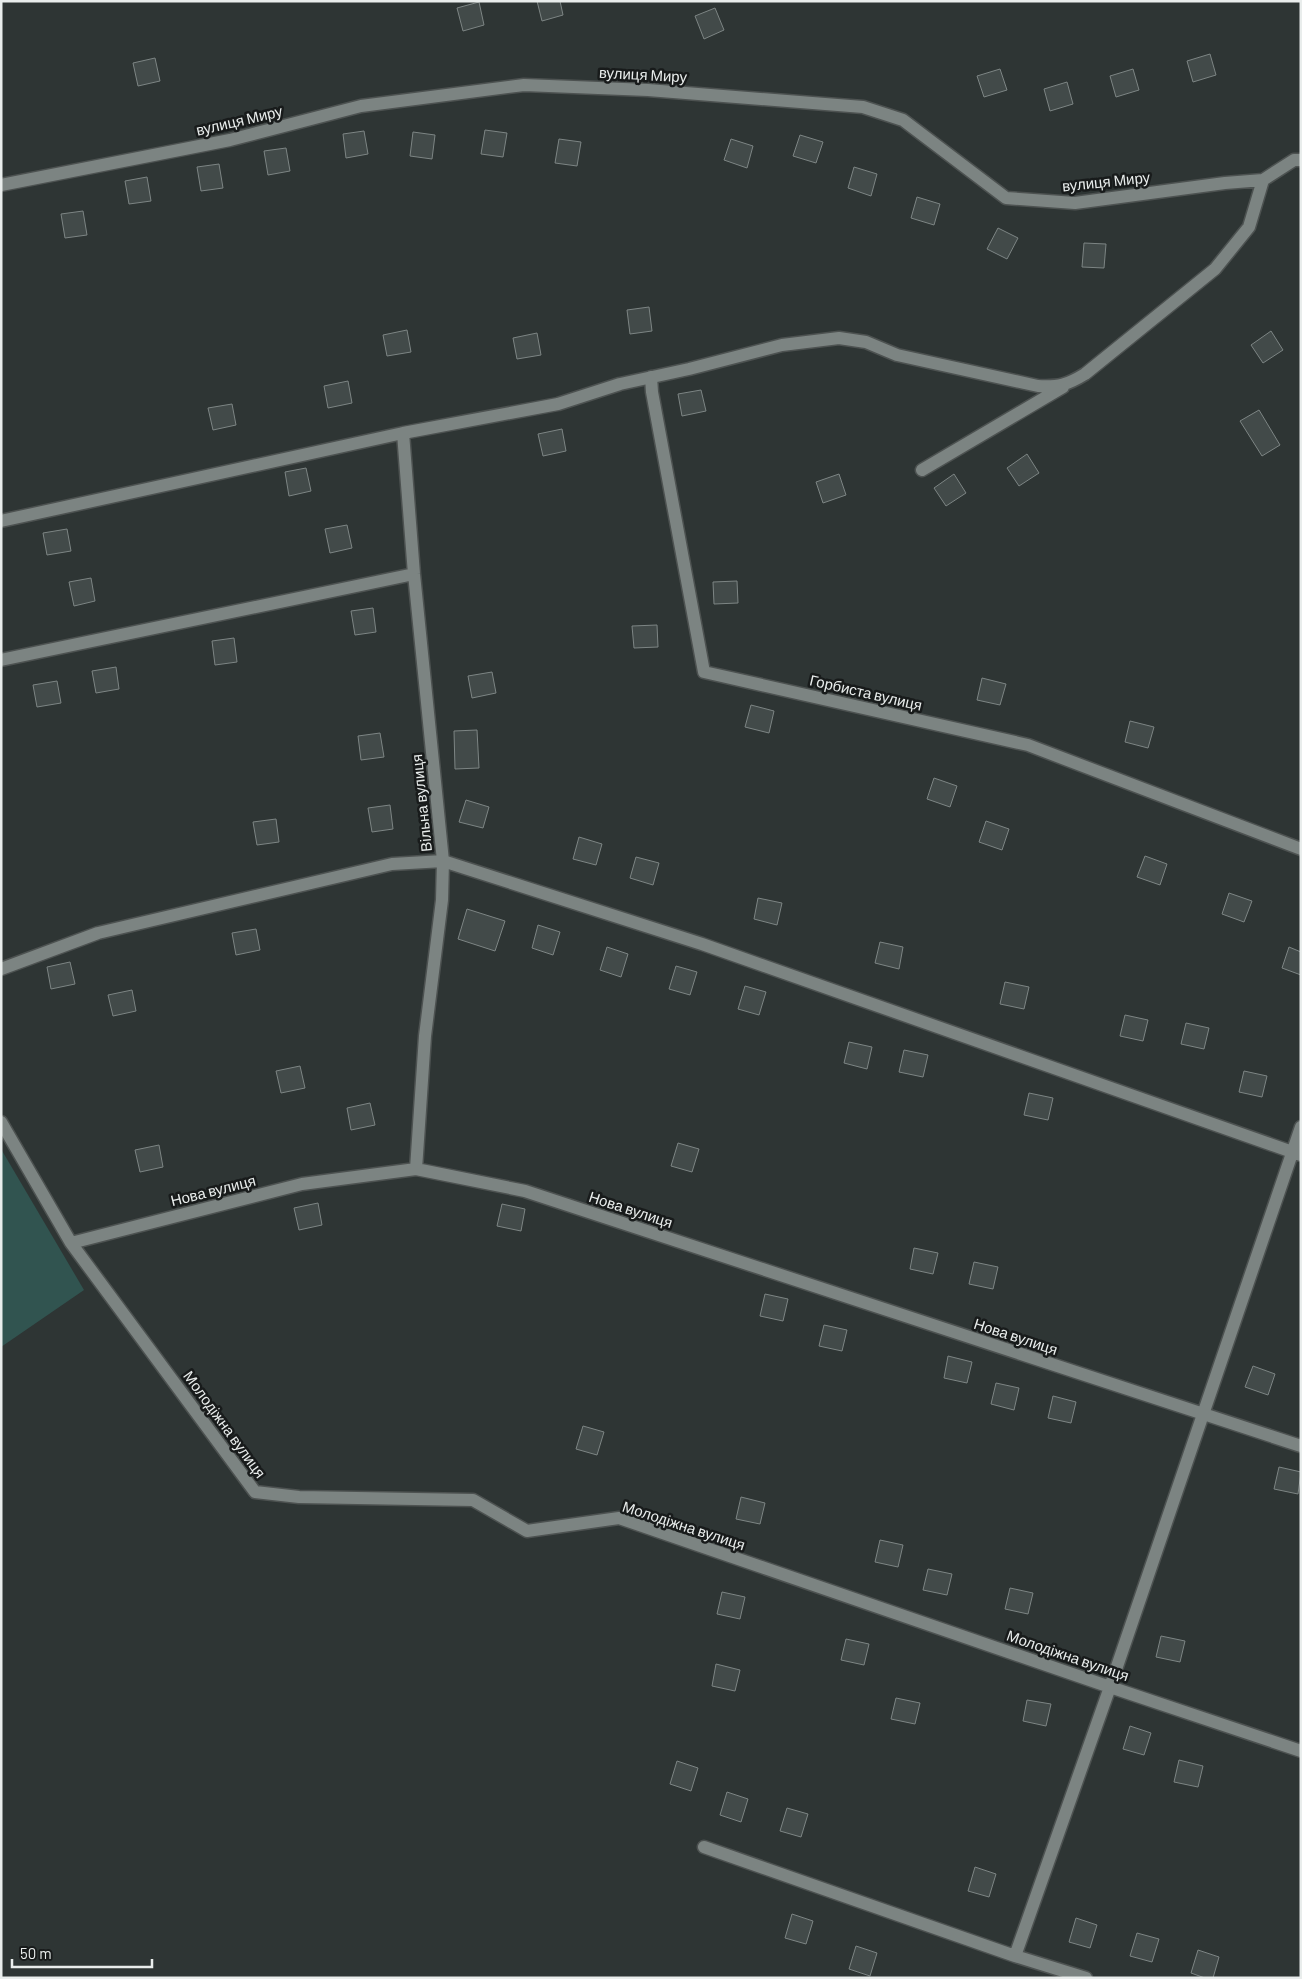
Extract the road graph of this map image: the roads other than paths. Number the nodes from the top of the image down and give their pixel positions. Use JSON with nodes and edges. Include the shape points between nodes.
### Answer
{"nodes":[{"id":1,"x":1301,"y":160,"type":"edge"},
{"id":2,"x":1263,"y":180,"type":"junction"},
{"id":3,"x":1,"y":186,"type":"edge"},
{"id":4,"x":651,"y":377,"type":"junction"},
{"id":5,"x":1071,"y":382,"type":"junction"},
{"id":6,"x":404,"y":433,"type":"junction"},
{"id":7,"x":922,"y":470,"type":"dead end"},
{"id":8,"x":1,"y":521,"type":"edge"},
{"id":9,"x":414,"y":574,"type":"junction"},
{"id":10,"x":1,"y":660,"type":"edge"},
{"id":11,"x":1301,"y":849,"type":"edge"},
{"id":12,"x":444,"y":862,"type":"junction"},
{"id":13,"x":1,"y":969,"type":"edge"},
{"id":14,"x":1,"y":1122,"type":"edge"},
{"id":15,"x":1301,"y":1127,"type":"edge"},
{"id":16,"x":1296,"y":1153,"type":"edge"},
{"id":17,"x":416,"y":1169,"type":"junction"},
{"id":18,"x":71,"y":1243,"type":"junction"},
{"id":19,"x":1202,"y":1414,"type":"junction"},
{"id":20,"x":1301,"y":1446,"type":"edge"},
{"id":21,"x":1110,"y":1687,"type":"junction"},
{"id":22,"x":1301,"y":1751,"type":"edge"},
{"id":23,"x":704,"y":1847,"type":"dead end"},
{"id":24,"x":1015,"y":1956,"type":"junction"},
{"id":25,"x":1086,"y":1978,"type":"edge"}],
"edges":[{"from":1,"to":2,"type":"street","via":[[1294,160]]},
{"from":2,"to":3,"type":"street","name":"вулиця Миру","via":[[1075,204],[1006,198],[903,120],[863,107],[648,90],[524,85],[360,106],[230,140]]},
{"from":2,"to":5,"type":"street","via":[[1249,227],[1215,269]]},
{"from":4,"to":5,"type":"street","via":[[782,345],[839,338],[866,342],[897,355],[1038,386],[1057,387]]},
{"from":4,"to":6,"type":"street","via":[[558,404]]},
{"from":4,"to":11,"type":"street","name":"Горбиста вулиця","via":[[704,672],[1028,745]]},
{"from":5,"to":7,"type":"street"},
{"from":6,"to":8,"type":"street"},
{"from":6,"to":9,"type":"street","name":"Вільна вулиця"},
{"from":9,"to":10,"type":"street"},
{"from":9,"to":12,"type":"street","name":"Вільна вулиця"},
{"from":12,"to":13,"type":"street","via":[[392,864],[98,933]]},
{"from":12,"to":16,"type":"street","via":[[702,944]]},
{"from":12,"to":17,"type":"street","name":"Вільна вулиця"},
{"from":14,"to":18,"type":"street"},
{"from":15,"to":16,"type":"street"},
{"from":16,"to":19,"type":"street"},
{"from":17,"to":18,"type":"street","name":"Нова вулиця","via":[[302,1184]]},
{"from":17,"to":19,"type":"street","name":"Нова вулиця","via":[[525,1190]]},
{"from":18,"to":21,"type":"street","name":"Молодіжна вулиця","via":[[255,1492],[299,1497],[473,1500],[527,1530],[619,1518]]},
{"from":19,"to":20,"type":"street","name":"Нова вулиця"},
{"from":19,"to":21,"type":"street"},
{"from":21,"to":22,"type":"street","name":"Молодіжна вулиця"},
{"from":21,"to":24,"type":"street"},
{"from":23,"to":24,"type":"street"},
{"from":24,"to":25,"type":"street"}]}
